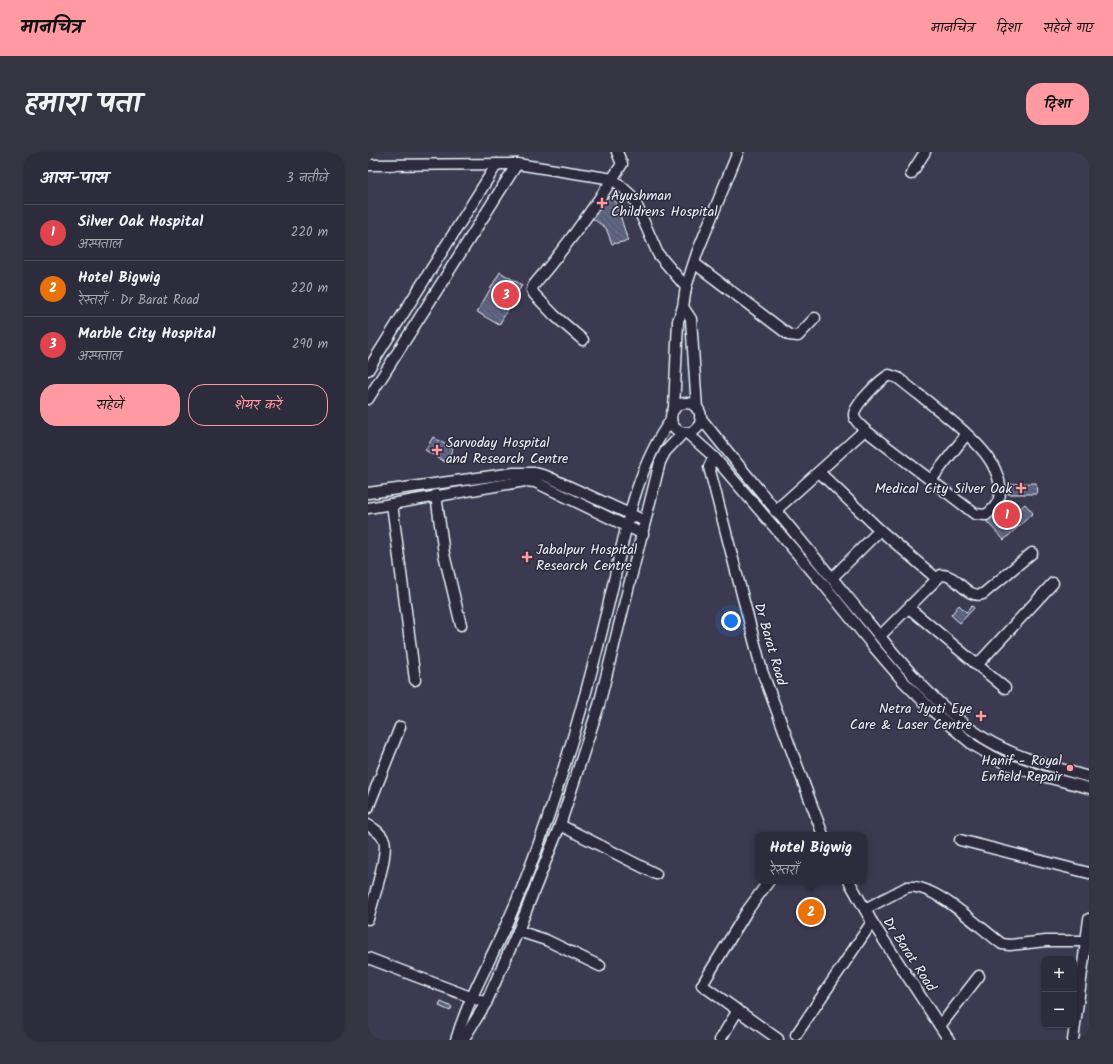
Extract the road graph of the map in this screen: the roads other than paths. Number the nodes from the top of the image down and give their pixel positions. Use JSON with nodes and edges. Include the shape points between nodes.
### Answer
{"nodes":[{"id":1,"x":617,"y":152,"type":"edge"},
{"id":2,"x":738,"y":152,"type":"edge"},
{"id":3,"x":925,"y":152,"type":"edge"},
{"id":4,"x":497,"y":164,"type":"junction"},
{"id":5,"x":517,"y":164,"type":"junction"},
{"id":6,"x":368,"y":165,"type":"edge"},
{"id":7,"x":911,"y":174,"type":"dead end"},
{"id":8,"x":612,"y":178,"type":"junction"},
{"id":9,"x":694,"y":263,"type":"junction"},
{"id":10,"x":686,"y":287,"type":"junction"},
{"id":11,"x":683,"y":307,"type":"junction"},
{"id":12,"x":815,"y":318,"type":"dead end"},
{"id":13,"x":583,"y":340,"type":"dead end"},
{"id":14,"x":368,"y":370,"type":"edge"},
{"id":15,"x":368,"y":399,"type":"edge"},
{"id":16,"x":674,"y":409,"type":"junction"},
{"id":17,"x":699,"y":413,"type":"junction"},
{"id":18,"x":671,"y":420,"type":"junction"},
{"id":19,"x":865,"y":430,"type":"junction"},
{"id":20,"x":685,"y":433,"type":"junction"},
{"id":21,"x":966,"y":435,"type":"junction"},
{"id":22,"x":714,"y":456,"type":"junction"},
{"id":23,"x":819,"y":472,"type":"junction"},
{"id":24,"x":931,"y":480,"type":"junction"},
{"id":25,"x":368,"y":493,"type":"edge"},
{"id":26,"x":436,"y":495,"type":"junction"},
{"id":27,"x":392,"y":504,"type":"junction"},
{"id":28,"x":368,"y":508,"type":"edge"},
{"id":29,"x":776,"y":511,"type":"junction"},
{"id":30,"x":629,"y":513,"type":"junction"},
{"id":31,"x":645,"y":521,"type":"junction"},
{"id":32,"x":627,"y":527,"type":"junction"},
{"id":33,"x":880,"y":530,"type":"junction"},
{"id":34,"x":643,"y":534,"type":"junction"},
{"id":35,"x":1032,"y":553,"type":"dead end"},
{"id":36,"x":832,"y":578,"type":"junction"},
{"id":37,"x":936,"y":578,"type":"junction"},
{"id":38,"x":1053,"y":583,"type":"dead end"},
{"id":39,"x":909,"y":608,"type":"junction"},
{"id":40,"x":461,"y":625,"type":"dead end"},
{"id":41,"x":880,"y":636,"type":"junction"},
{"id":42,"x":977,"y":665,"type":"junction"},
{"id":43,"x":415,"y":680,"type":"dead end"},
{"id":44,"x":1005,"y":688,"type":"dead end"},
{"id":45,"x":400,"y":726,"type":"dead end"},
{"id":46,"x":1089,"y":777,"type":"edge"},
{"id":47,"x":1089,"y":788,"type":"edge"},
{"id":48,"x":368,"y":808,"type":"edge"},
{"id":49,"x":368,"y":825,"type":"edge"},
{"id":50,"x":560,"y":825,"type":"junction"},
{"id":51,"x":821,"y":832,"type":"edge"},
{"id":52,"x":960,"y":840,"type":"dead end"},
{"id":53,"x":1089,"y":873,"type":"edge"},
{"id":54,"x":656,"y":874,"type":"dead end"},
{"id":55,"x":768,"y":884,"type":"edge"},
{"id":56,"x":851,"y":884,"type":"edge"},
{"id":57,"x":865,"y":909,"type":"junction"},
{"id":58,"x":368,"y":919,"type":"edge"},
{"id":59,"x":1089,"y":919,"type":"edge"},
{"id":60,"x":872,"y":922,"type":"junction"},
{"id":61,"x":518,"y":931,"type":"junction"},
{"id":62,"x":1086,"y":941,"type":"junction"},
{"id":63,"x":368,"y":958,"type":"edge"},
{"id":64,"x":600,"y":966,"type":"dead end"},
{"id":65,"x":979,"y":976,"type":"dead end"},
{"id":66,"x":471,"y":998,"type":"junction"},
{"id":67,"x":486,"y":1002,"type":"junction"},
{"id":68,"x":738,"y":1010,"type":"junction"},
{"id":69,"x":940,"y":1026,"type":"junction"},
{"id":70,"x":796,"y":1035,"type":"dead end"},
{"id":71,"x":778,"y":1039,"type":"dead end"},
{"id":72,"x":456,"y":1040,"type":"edge"},
{"id":73,"x":463,"y":1040,"type":"edge"},
{"id":74,"x":720,"y":1040,"type":"edge"},
{"id":75,"x":949,"y":1040,"type":"edge"},
{"id":76,"x":1073,"y":1040,"type":"edge"}],
"edges":[{"from":1,"to":8,"type":"street","via":[[622,164]]},
{"from":2,"to":9,"type":"street"},
{"from":3,"to":7,"type":"street"},
{"from":4,"to":5,"type":"street"},
{"from":4,"to":6,"type":"street"},
{"from":4,"to":14,"type":"street"},
{"from":5,"to":8,"type":"street"},
{"from":5,"to":15,"type":"street"},
{"from":8,"to":10,"type":"street","via":[[633,197],[658,254]]},
{"from":8,"to":13,"type":"street","via":[[569,243],[532,290],[554,315]]},
{"from":9,"to":10,"type":"street"},
{"from":9,"to":12,"type":"street","via":[[789,335],[798,336]]},
{"from":10,"to":11,"type":"street"},
{"from":11,"to":16,"type":"street","via":[[678,321]]},
{"from":11,"to":17,"type":"street","via":[[691,319]]},
{"from":16,"to":17,"type":"street","via":[[686,403]]},
{"from":16,"to":18,"type":"street"},
{"from":17,"to":20,"type":"street","via":[[696,429]]},
{"from":17,"to":29,"type":"street"},
{"from":18,"to":20,"type":"street","via":[[674,428]]},
{"from":18,"to":30,"type":"street","via":[[655,443]]},
{"from":19,"to":21,"type":"street","via":[[855,419],[857,406],[881,379],[889,375],[898,378]]},
{"from":19,"to":23,"type":"street"},
{"from":19,"to":24,"type":"street"},
{"from":20,"to":22,"type":"street"},
{"from":20,"to":31,"type":"street","via":[[665,452],[660,462]]},
{"from":21,"to":24,"type":"street"},
{"from":21,"to":24,"type":"street","via":[[984,452],[994,469],[1000,487],[999,500],[993,509],[986,515],[975,514]]},
{"from":22,"to":47,"type":"street","via":[[903,681],[934,712],[973,745],[1004,763]]},
{"from":22,"to":51,"type":"street","name":"Dr Barat Road","via":[[709,467],[762,671]]},
{"from":23,"to":29,"type":"street"},
{"from":23,"to":33,"type":"street"},
{"from":25,"to":30,"type":"street","via":[[535,472]]},
{"from":26,"to":27,"type":"street"},
{"from":26,"to":32,"type":"street","via":[[525,481],[535,482]]},
{"from":26,"to":40,"type":"street","via":[[444,554]]},
{"from":27,"to":28,"type":"street"},
{"from":27,"to":43,"type":"street"},
{"from":29,"to":36,"type":"street"},
{"from":30,"to":31,"type":"street"},
{"from":30,"to":32,"type":"street"},
{"from":31,"to":34,"type":"street"},
{"from":32,"to":34,"type":"street"},
{"from":32,"to":66,"type":"street","via":[[579,720],[546,821],[515,905]]},
{"from":33,"to":36,"type":"street"},
{"from":33,"to":37,"type":"street"},
{"from":34,"to":50,"type":"street","via":[[599,705]]},
{"from":35,"to":37,"type":"street","via":[[977,596],[972,595],[945,574]]},
{"from":36,"to":41,"type":"street"},
{"from":37,"to":39,"type":"street"},
{"from":38,"to":42,"type":"street"},
{"from":39,"to":41,"type":"street"},
{"from":39,"to":42,"type":"street"},
{"from":41,"to":46,"type":"street","via":[[919,682],[950,712],[984,738],[1019,756]]},
{"from":42,"to":44,"type":"street"},
{"from":45,"to":48,"type":"street"},
{"from":49,"to":58,"type":"street","via":[[384,840],[385,853]]},
{"from":50,"to":54,"type":"street"},
{"from":50,"to":61,"type":"street"},
{"from":52,"to":53,"type":"street"},
{"from":55,"to":68,"type":"street","via":[[747,911],[702,985]]},
{"from":56,"to":57,"type":"street","name":"Dr Barat Road"},
{"from":57,"to":60,"type":"street","name":"Dr Barat Road"},
{"from":57,"to":62,"type":"street","via":[[906,887],[922,887],[957,908],[1002,944]]},
{"from":59,"to":62,"type":"street"},
{"from":60,"to":69,"type":"street","name":"Dr Barat Road"},
{"from":60,"to":70,"type":"street"},
{"from":61,"to":64,"type":"street","via":[[546,940]]},
{"from":61,"to":67,"type":"street"},
{"from":62,"to":76,"type":"street"},
{"from":63,"to":66,"type":"street"},
{"from":65,"to":69,"type":"street"},
{"from":66,"to":67,"type":"street"},
{"from":66,"to":72,"type":"street"},
{"from":67,"to":73,"type":"street"},
{"from":68,"to":71,"type":"street"},
{"from":68,"to":74,"type":"street"},
{"from":69,"to":75,"type":"street","name":"Dr Barat Road"}]}
